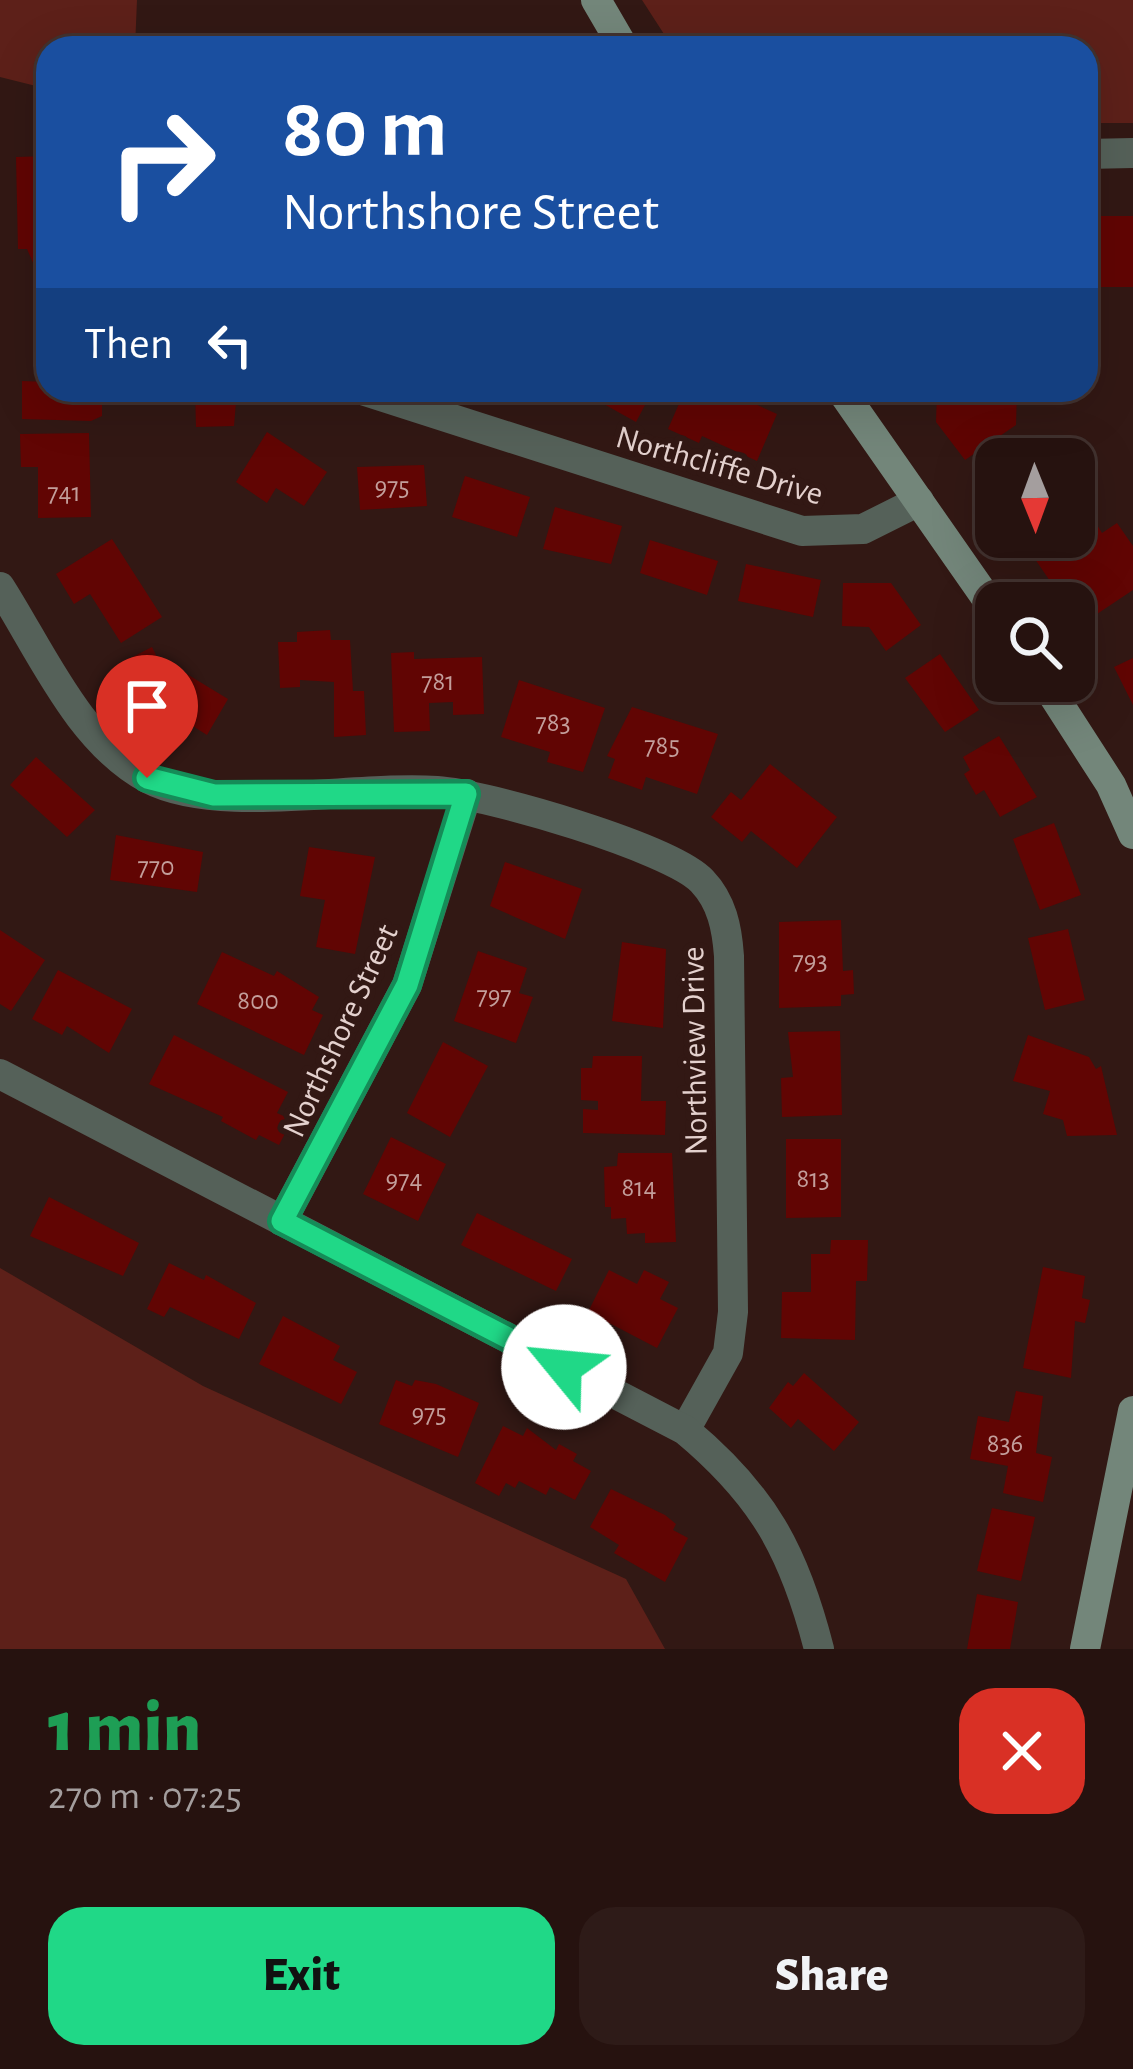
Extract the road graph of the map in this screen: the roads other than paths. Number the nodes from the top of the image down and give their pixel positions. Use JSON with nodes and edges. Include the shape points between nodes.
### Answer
{"nodes":[{"id":1,"x":596,"y":0,"type":"edge"},
{"id":2,"x":616,"y":36,"type":"edge"},
{"id":3,"x":1133,"y":153,"type":"edge"},
{"id":4,"x":1098,"y":154,"type":"edge"},
{"id":5,"x":400,"y":402,"type":"edge"},
{"id":6,"x":849,"y":402,"type":"edge"},
{"id":7,"x":919,"y":501,"type":"junction"},
{"id":8,"x":975,"y":582,"type":"edge"},
{"id":9,"x":0,"y":587,"type":"edge"},
{"id":10,"x":1061,"y":702,"type":"edge"},
{"id":11,"x":1122,"y":779,"type":"edge"},
{"id":12,"x":466,"y":794,"type":"junction"},
{"id":13,"x":1133,"y":834,"type":"edge"},
{"id":14,"x":0,"y":1074,"type":"edge"},
{"id":15,"x":282,"y":1221,"type":"junction"},
{"id":16,"x":1133,"y":1411,"type":"edge"},
{"id":17,"x":685,"y":1430,"type":"junction"},
{"id":18,"x":819,"y":1649,"type":"edge"},
{"id":19,"x":1085,"y":1649,"type":"edge"}],
"edges":[{"from":1,"to":2,"type":"street"},
{"from":3,"to":4,"type":"street"},
{"from":5,"to":7,"type":"street","name":"Northcliffe Drive","via":[[802,530],[863,530]]},
{"from":6,"to":7,"type":"street"},
{"from":7,"to":8,"type":"street"},
{"from":9,"to":12,"type":"street","name":"Northview Drive","via":[[87,723],[147,778],[214,795]]},
{"from":10,"to":11,"type":"street"},
{"from":11,"to":13,"type":"street"},
{"from":12,"to":15,"type":"street","name":"Northshore Street","via":[[407,985]]},
{"from":12,"to":17,"type":"street","name":"Northview Drive","via":[[665,856],[703,881],[724,917],[732,1333],[721,1370]]},
{"from":14,"to":15,"type":"street"},
{"from":15,"to":17,"type":"street"},
{"from":16,"to":19,"type":"street"},
{"from":17,"to":18,"type":"street","via":[[772,1522]]}]}
